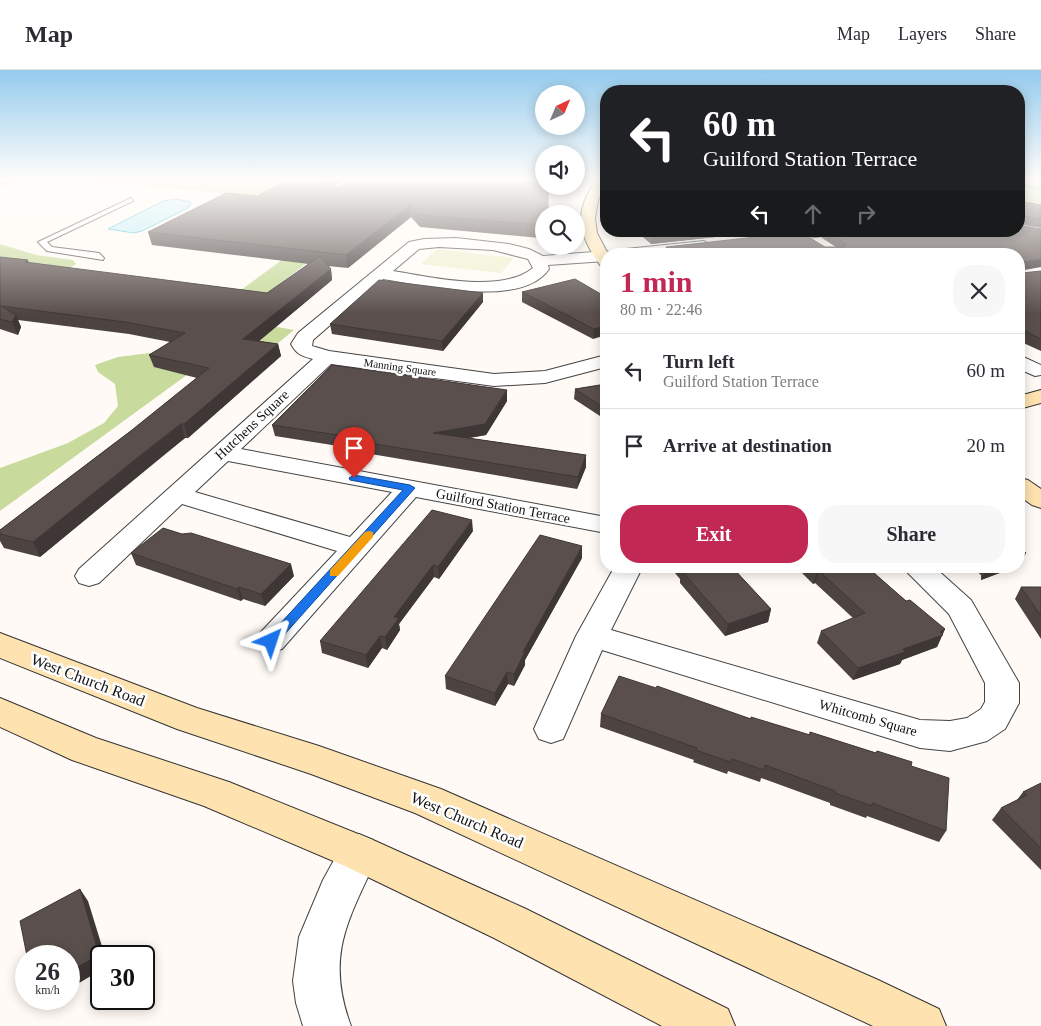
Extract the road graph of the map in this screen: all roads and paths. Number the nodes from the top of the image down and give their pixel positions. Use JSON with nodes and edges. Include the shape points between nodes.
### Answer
{"nodes":[{"id":1,"x":79,"y":225,"type":"edge"},
{"id":2,"x":589,"y":225,"type":"edge"},
{"id":3,"x":783,"y":237,"type":"edge"},
{"id":4,"x":806,"y":237,"type":"edge"},
{"id":5,"x":754,"y":240,"type":"edge"},
{"id":6,"x":715,"y":244,"type":"edge"},
{"id":7,"x":679,"y":248,"type":"edge"},
{"id":8,"x":825,"y":248,"type":"edge"},
{"id":9,"x":600,"y":251,"type":"edge"},
{"id":10,"x":100,"y":258,"type":"dead end"},
{"id":11,"x":600,"y":258,"type":"edge"},
{"id":12,"x":539,"y":261,"type":"junction"},
{"id":13,"x":379,"y":274,"type":"junction"},
{"id":14,"x":327,"y":357,"type":"junction"},
{"id":15,"x":600,"y":366,"type":"edge"},
{"id":16,"x":1041,"y":396,"type":"edge"},
{"id":17,"x":1025,"y":401,"type":"edge"},
{"id":18,"x":222,"y":453,"type":"junction"},
{"id":19,"x":410,"y":488,"type":"junction"},
{"id":20,"x":1025,"y":489,"type":"edge"},
{"id":21,"x":178,"y":495,"type":"junction"},
{"id":22,"x":1041,"y":500,"type":"edge"},
{"id":23,"x":600,"y":524,"type":"edge"},
{"id":24,"x":357,"y":548,"type":"junction"},
{"id":25,"x":625,"y":573,"type":"edge"},
{"id":26,"x":923,"y":573,"type":"edge"},
{"id":27,"x":89,"y":576,"type":"dead end"},
{"id":28,"x":592,"y":636,"type":"junction"},
{"id":29,"x":271,"y":641,"type":"dead end"},
{"id":30,"x":0,"y":645,"type":"edge"},
{"id":31,"x":0,"y":712,"type":"edge"},
{"id":32,"x":550,"y":729,"type":"dead end"},
{"id":33,"x":359,"y":853,"type":"junction"},
{"id":34,"x":328,"y":1026,"type":"edge"},
{"id":35,"x":711,"y":1026,"type":"edge"},
{"id":36,"x":922,"y":1026,"type":"edge"}],
"edges":[{"from":1,"to":10,"type":"lane","via":[[42,242],[50,248]]},
{"from":2,"to":9,"type":"main road","via":[[592,240]]},
{"from":3,"to":5,"type":"street"},
{"from":4,"to":8,"type":"street"},
{"from":6,"to":7,"type":"street"},
{"from":11,"to":12,"type":"street"},
{"from":12,"to":13,"type":"street","name":"Manning Square","via":[[516,250],[436,241],[414,245]]},
{"from":12,"to":13,"type":"street","via":[[541,268],[531,278],[498,286],[470,286]]},
{"from":13,"to":14,"type":"street","name":"Manning Square","via":[[305,337],[301,344],[304,350]]},
{"from":14,"to":15,"type":"street","name":"Manning Square","via":[[494,380],[544,377]]},
{"from":14,"to":18,"type":"street","name":"Hutchens Square"},
{"from":16,"to":17,"type":"main road"},
{"from":18,"to":19,"type":"street","name":"Guilford Station Terrace"},
{"from":18,"to":21,"type":"street","name":"Hutchens Square"},
{"from":19,"to":23,"type":"street","name":"Guilford Station Terrace"},
{"from":19,"to":24,"type":"street"},
{"from":20,"to":22,"type":"main road"},
{"from":21,"to":24,"type":"street"},
{"from":21,"to":27,"type":"street","name":"Hutchens Square"},
{"from":24,"to":29,"type":"street"},
{"from":25,"to":28,"type":"street"},
{"from":26,"to":28,"type":"street","name":"Whitcomb Square","via":[[960,607],[1002,683],[1002,703],[993,719],[975,731],[950,736],[920,734]]},
{"from":28,"to":32,"type":"street"},
{"from":30,"to":36,"type":"main road","name":"West Church Road","via":[[189,719],[428,801],[860,995]]},
{"from":31,"to":33,"type":"main road","via":[[85,749],[216,794]]},
{"from":33,"to":34,"type":"street","via":[[340,887],[322,931],[316,958],[316,990],[319,1007]]},
{"from":33,"to":35,"type":"main road","via":[[509,923]]}]}
